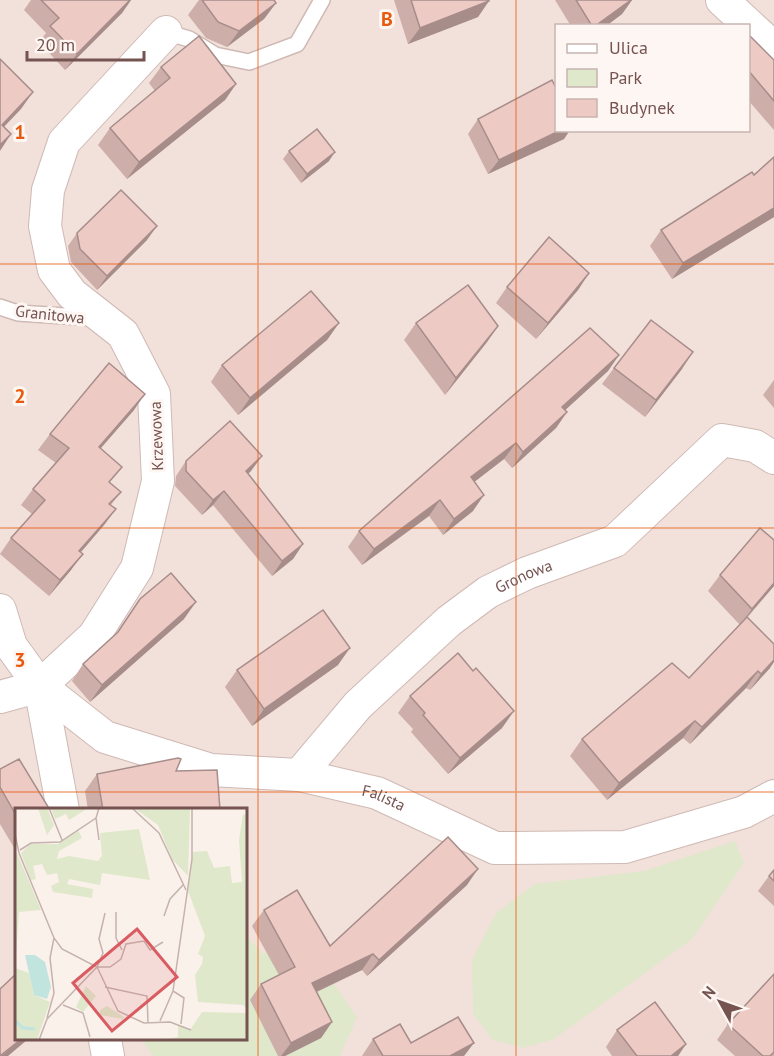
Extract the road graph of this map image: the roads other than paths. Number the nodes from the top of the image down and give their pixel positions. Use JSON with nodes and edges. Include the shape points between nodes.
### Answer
{"nodes":[{"id":1,"x":321,"y":0,"type":"edge"},
{"id":2,"x":722,"y":0,"type":"edge"},
{"id":3,"x":748,"y":24,"type":"edge"},
{"id":4,"x":750,"y":26,"type":"edge"},
{"id":5,"x":166,"y":32,"type":"joint"},
{"id":6,"x":774,"y":48,"type":"edge"},
{"id":7,"x":0,"y":307,"type":"edge"},
{"id":8,"x":101,"y":318,"type":"junction"},
{"id":9,"x":774,"y":458,"type":"edge"},
{"id":10,"x":0,"y":610,"type":"edge"},
{"id":11,"x":40,"y":686,"type":"junction"},
{"id":12,"x":0,"y":696,"type":"edge"},
{"id":13,"x":299,"y":775,"type":"junction"},
{"id":14,"x":774,"y":795,"type":"edge"},
{"id":15,"x":63,"y":808,"type":"edge"},
{"id":16,"x":105,"y":1041,"type":"edge"},
{"id":17,"x":108,"y":1056,"type":"edge"}],
"edges":[{"from":1,"to":5,"type":"lane","via":[[297,44],[249,62],[215,55],[189,39]]},
{"from":2,"to":3,"type":"street"},
{"from":4,"to":6,"type":"street"},
{"from":5,"to":8,"type":"street","name":"Krzewowa","via":[[64,142],[48,190],[45,226],[54,270],[72,294]]},
{"from":7,"to":8,"type":"lane","name":"Granitowa","via":[[18,313]]},
{"from":8,"to":11,"type":"street","name":"Krzewowa","via":[[123,334],[154,394],[158,481],[137,568],[94,636]]},
{"from":9,"to":13,"type":"street","name":"Gronowa","via":[[755,446],[722,440],[615,541],[527,573],[488,592],[449,621],[358,705]]},
{"from":10,"to":11,"type":"street","via":[[11,646]]},
{"from":11,"to":12,"type":"street"},
{"from":11,"to":13,"type":"street","name":"Falista","via":[[105,737],[211,770]]},
{"from":11,"to":15,"type":"street"},
{"from":13,"to":14,"type":"street","name":"Falista","via":[[377,793],[495,848],[625,847],[744,812]]},
{"from":16,"to":17,"type":"street"}]}
